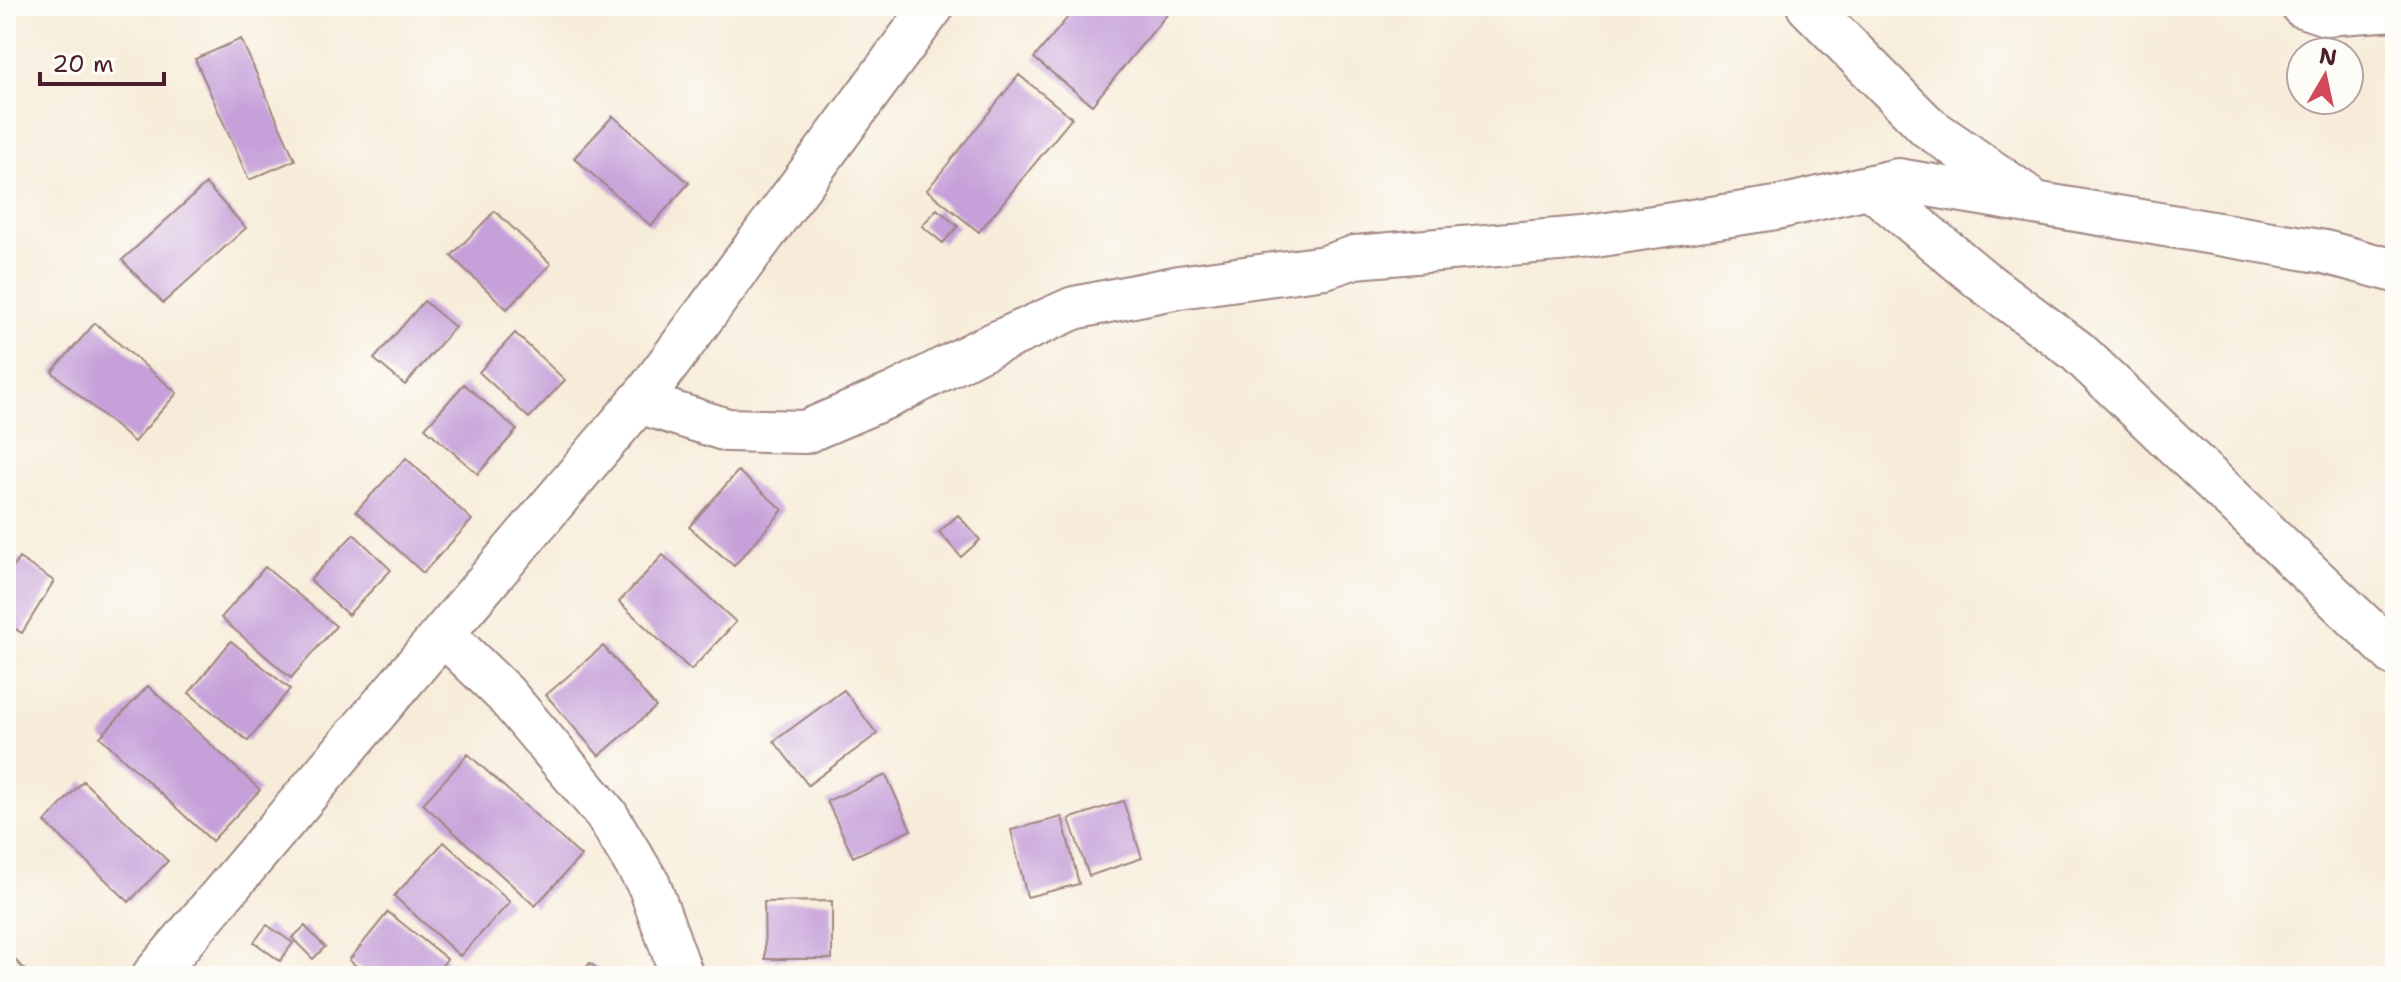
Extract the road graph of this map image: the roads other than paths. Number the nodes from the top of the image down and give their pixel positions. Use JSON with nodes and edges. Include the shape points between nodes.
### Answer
{"nodes":[{"id":1,"x":933,"y":6,"type":"edge"},
{"id":2,"x":1808,"y":6,"type":"edge"},
{"id":3,"x":2302,"y":6,"type":"edge"},
{"id":4,"x":2395,"y":9,"type":"edge"},
{"id":5,"x":1870,"y":187,"type":"junction"},
{"id":6,"x":2037,"y":203,"type":"junction"},
{"id":7,"x":2395,"y":271,"type":"edge"},
{"id":8,"x":639,"y":402,"type":"junction"},
{"id":9,"x":443,"y":634,"type":"junction"},
{"id":10,"x":2395,"y":655,"type":"edge"},
{"id":11,"x":153,"y":976,"type":"edge"},
{"id":12,"x":682,"y":976,"type":"edge"}],
"edges":[{"from":1,"to":8,"type":"street"},
{"from":2,"to":6,"type":"street","via":[[1928,127]]},
{"from":3,"to":4,"type":"street","via":[[2326,14]]},
{"from":5,"to":6,"type":"street","via":[[1898,180]]},
{"from":5,"to":8,"type":"street","via":[[1776,208],[1582,238],[1355,257],[1325,267],[1074,308],[805,432],[727,430]]},
{"from":5,"to":10,"type":"street","via":[[2077,351]]},
{"from":6,"to":7,"type":"street","via":[[2325,252]]},
{"from":8,"to":9,"type":"street"},
{"from":9,"to":11,"type":"street"},
{"from":9,"to":12,"type":"street","via":[[505,694],[606,814],[649,885]]}]}
